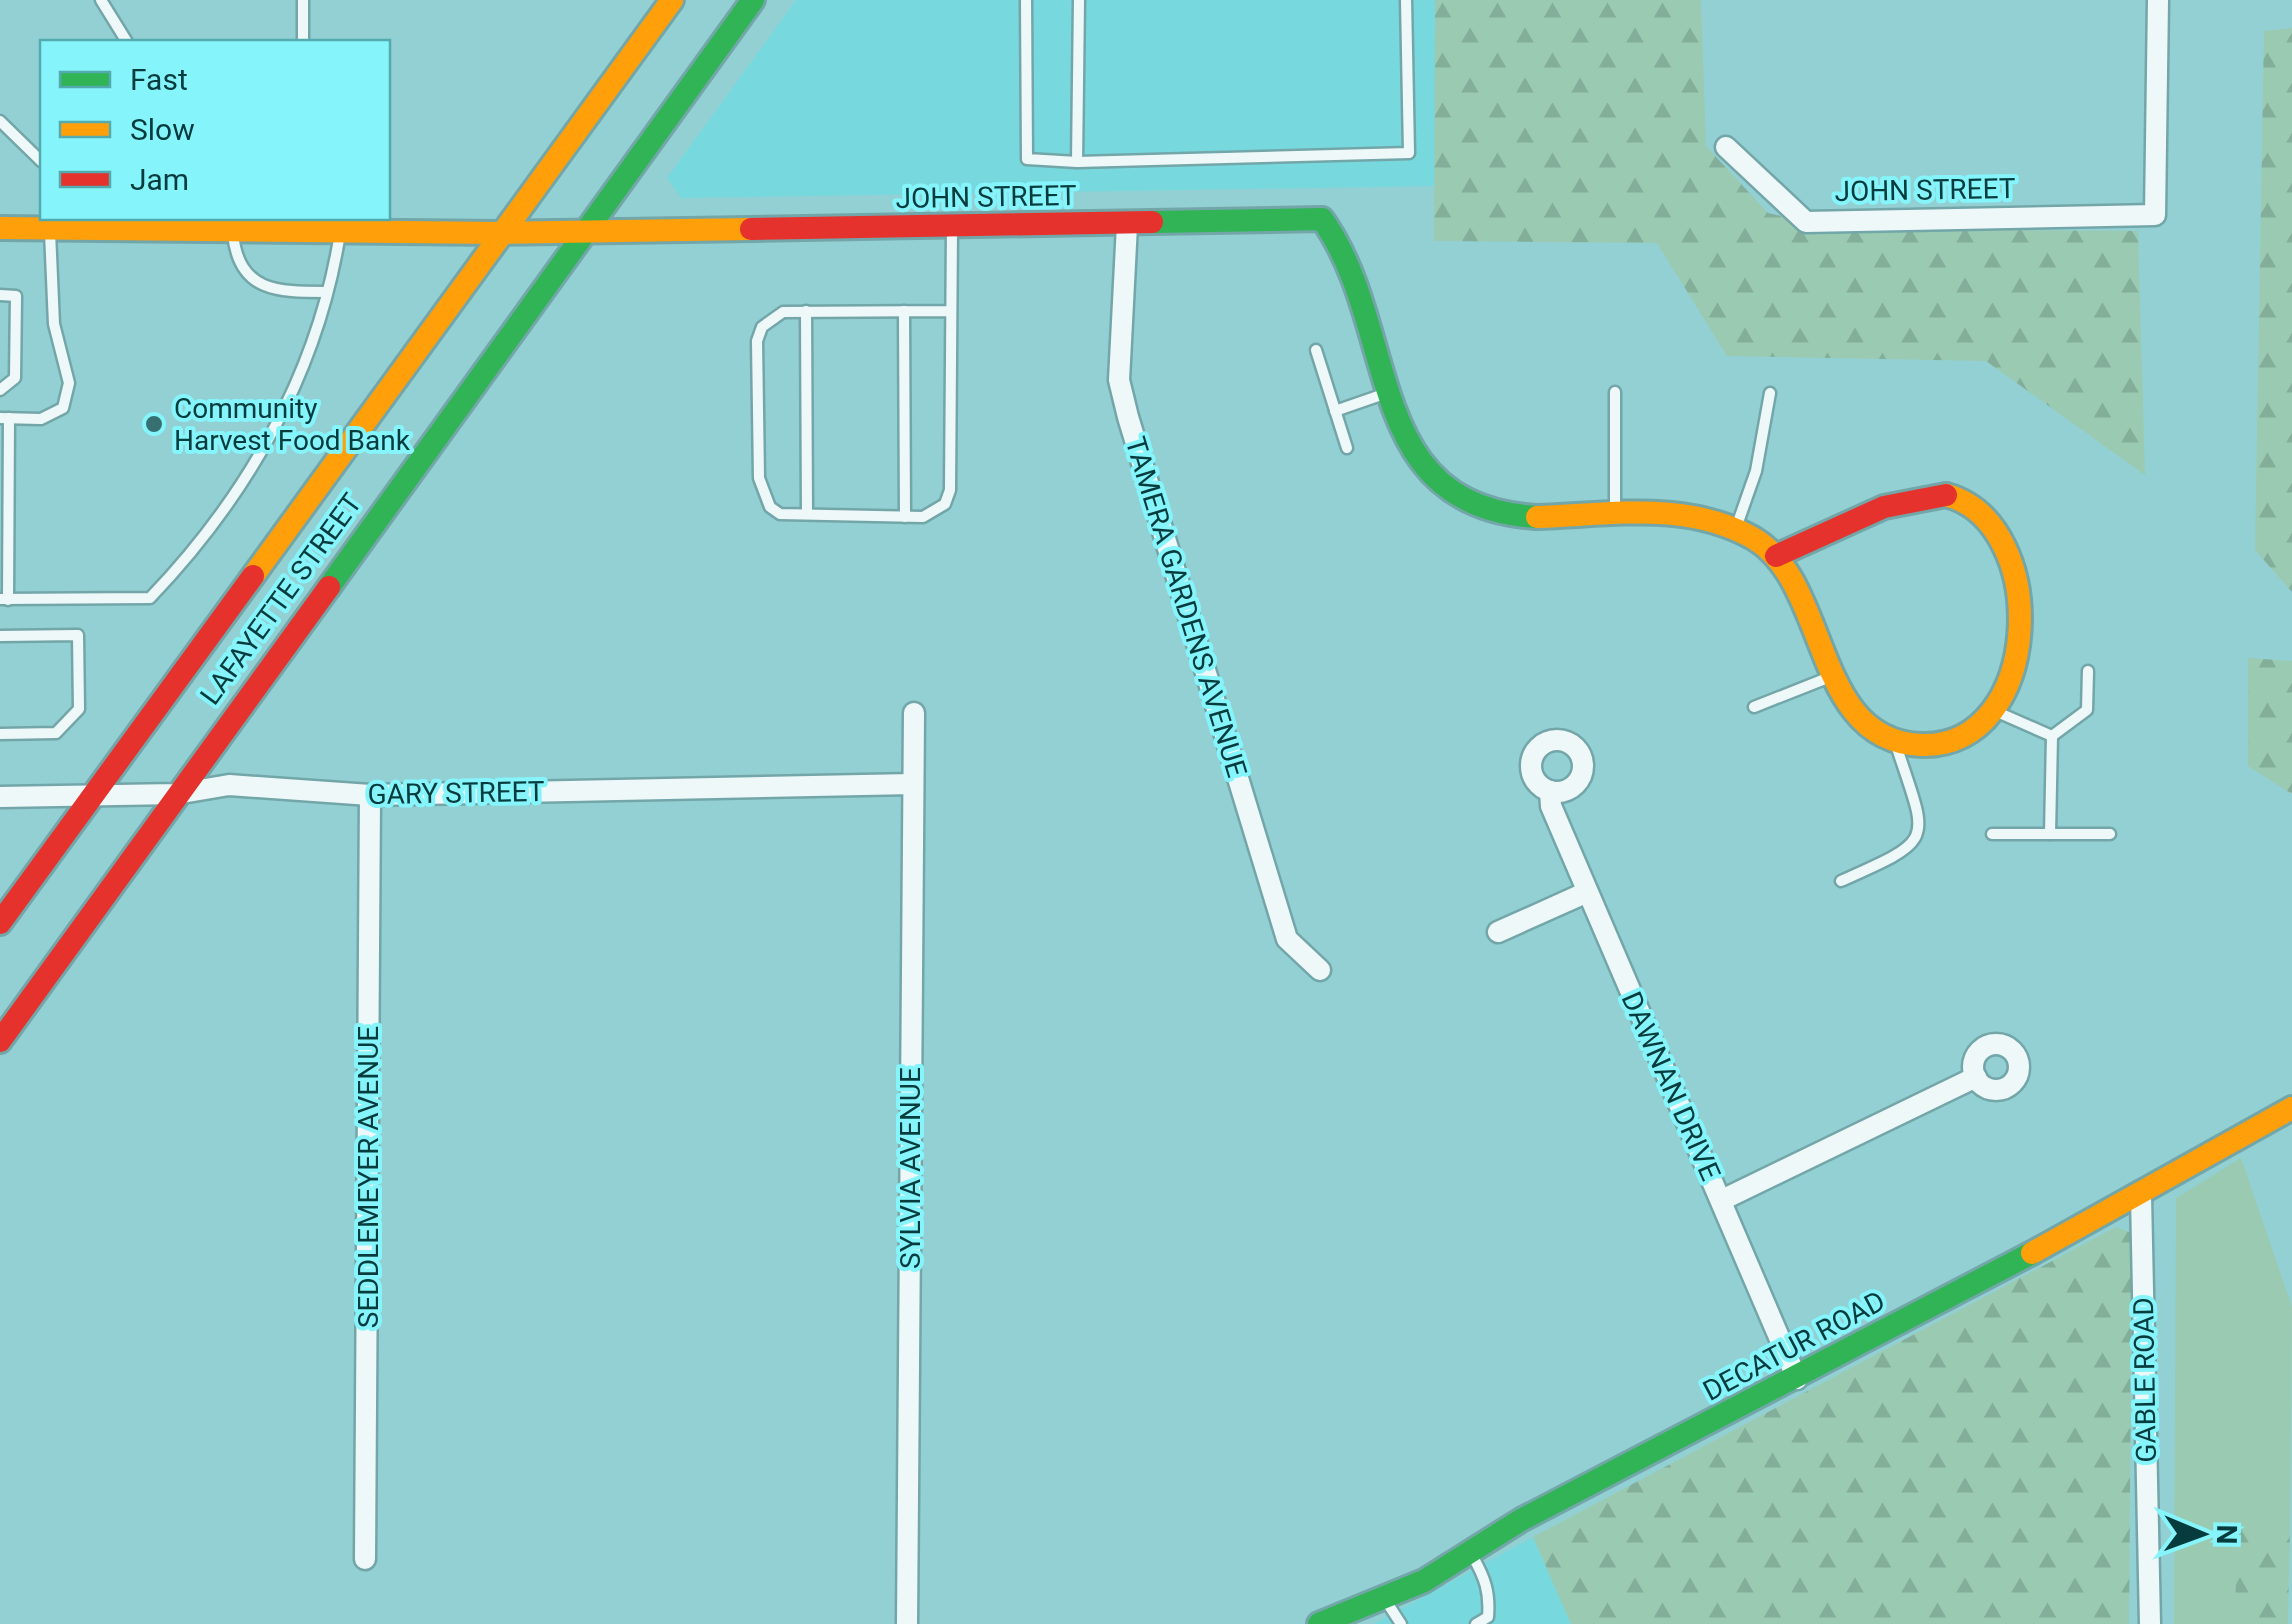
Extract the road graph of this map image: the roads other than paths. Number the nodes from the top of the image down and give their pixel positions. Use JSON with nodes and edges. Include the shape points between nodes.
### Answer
{"nodes":[{"id":1,"x":102,"y":0,"type":"edge"},
{"id":2,"x":303,"y":0,"type":"edge"},
{"id":3,"x":672,"y":0,"type":"edge"},
{"id":4,"x":753,"y":0,"type":"edge"},
{"id":5,"x":1026,"y":0,"type":"edge"},
{"id":6,"x":1079,"y":0,"type":"edge"},
{"id":7,"x":1406,"y":0,"type":"edge"},
{"id":8,"x":2158,"y":0,"type":"edge"},
{"id":9,"x":126,"y":40,"type":"edge"},
{"id":10,"x":303,"y":40,"type":"edge"},
{"id":11,"x":0,"y":121,"type":"edge"},
{"id":12,"x":1726,"y":147,"type":"dead end"},
{"id":13,"x":40,"y":160,"type":"edge"},
{"id":14,"x":1077,"y":162,"type":"junction"},
{"id":15,"x":83,"y":223,"type":"edge"},
{"id":16,"x":303,"y":224,"type":"edge"},
{"id":17,"x":1127,"y":225,"type":"junction"},
{"id":18,"x":0,"y":228,"type":"edge"},
{"id":19,"x":952,"y":228,"type":"junction"},
{"id":20,"x":50,"y":229,"type":"junction"},
{"id":21,"x":232,"y":230,"type":"junction"},
{"id":22,"x":586,"y":231,"type":"junction"},
{"id":23,"x":340,"y":232,"type":"junction"},
{"id":24,"x":499,"y":234,"type":"junction"},
{"id":25,"x":326,"y":292,"type":"junction"},
{"id":26,"x":0,"y":295,"type":"edge"},
{"id":27,"x":904,"y":311,"type":"junction"},
{"id":28,"x":952,"y":311,"type":"junction"},
{"id":29,"x":806,"y":312,"type":"junction"},
{"id":30,"x":1316,"y":350,"type":"dead end"},
{"id":31,"x":0,"y":390,"type":"edge"},
{"id":32,"x":1389,"y":392,"type":"junction"},
{"id":33,"x":1615,"y":392,"type":"dead end"},
{"id":34,"x":1770,"y":393,"type":"dead end"},
{"id":35,"x":1335,"y":411,"type":"junction"},
{"id":36,"x":4,"y":418,"type":"edge"},
{"id":37,"x":1346,"y":448,"type":"dead end"},
{"id":38,"x":1615,"y":513,"type":"junction"},
{"id":39,"x":806,"y":514,"type":"junction"},
{"id":40,"x":905,"y":517,"type":"junction"},
{"id":41,"x":1736,"y":529,"type":"junction"},
{"id":42,"x":1776,"y":556,"type":"junction"},
{"id":43,"x":4,"y":599,"type":"edge"},
{"id":44,"x":0,"y":636,"type":"edge"},
{"id":45,"x":2088,"y":671,"type":"dead end"},
{"id":46,"x":1836,"y":675,"type":"junction"},
{"id":47,"x":1754,"y":706,"type":"dead end"},
{"id":48,"x":1994,"y":711,"type":"junction"},
{"id":49,"x":914,"y":713,"type":"dead end"},
{"id":50,"x":0,"y":734,"type":"edge"},
{"id":51,"x":2052,"y":736,"type":"junction"},
{"id":52,"x":1896,"y":744,"type":"junction"},
{"id":53,"x":913,"y":784,"type":"junction"},
{"id":54,"x":1550,"y":791,"type":"dead end"},
{"id":55,"x":176,"y":794,"type":"junction"},
{"id":56,"x":370,"y":795,"type":"junction"},
{"id":57,"x":0,"y":797,"type":"edge"},
{"id":58,"x":91,"y":798,"type":"junction"},
{"id":59,"x":1992,"y":834,"type":"dead end"},
{"id":60,"x":2050,"y":834,"type":"junction"},
{"id":61,"x":2110,"y":834,"type":"dead end"},
{"id":62,"x":1842,"y":882,"type":"dead end"},
{"id":63,"x":1585,"y":893,"type":"junction"},
{"id":64,"x":0,"y":923,"type":"edge"},
{"id":65,"x":1498,"y":932,"type":"dead end"},
{"id":66,"x":1320,"y":970,"type":"dead end"},
{"id":67,"x":0,"y":1040,"type":"edge"},
{"id":68,"x":1976,"y":1077,"type":"dead end"},
{"id":69,"x":2292,"y":1108,"type":"edge"},
{"id":70,"x":2141,"y":1196,"type":"junction"},
{"id":71,"x":1722,"y":1200,"type":"junction"},
{"id":72,"x":1797,"y":1379,"type":"junction"},
{"id":73,"x":1472,"y":1556,"type":"junction"},
{"id":74,"x":366,"y":1560,"type":"dead end"},
{"id":75,"x":1387,"y":1602,"type":"junction"},
{"id":76,"x":907,"y":1624,"type":"edge"},
{"id":77,"x":1319,"y":1624,"type":"edge"},
{"id":78,"x":1401,"y":1624,"type":"edge"},
{"id":79,"x":1476,"y":1624,"type":"edge"},
{"id":80,"x":2150,"y":1624,"type":"edge"}],
"edges":[{"from":1,"to":9,"type":"lane"},
{"from":2,"to":10,"type":"lane"},
{"from":3,"to":24,"type":"main road","name":"LAFAYETTE STREET"},
{"from":4,"to":22,"type":"main road","name":"LAFAYETTE STREET"},
{"from":5,"to":14,"type":"lane","via":[[1028,158]]},
{"from":6,"to":14,"type":"lane"},
{"from":7,"to":14,"type":"lane","via":[[1409,153]]},
{"from":8,"to":12,"type":"street","name":"JOHN STREET","via":[[2155,215],[1806,222]]},
{"from":11,"to":13,"type":"lane"},
{"from":15,"to":20,"type":"main road","name":"JOHN STREET"},
{"from":15,"to":21,"type":"main road","name":"JOHN STREET"},
{"from":16,"to":21,"type":"main road","name":"JOHN STREET"},
{"from":16,"to":23,"type":"main road","name":"JOHN STREET"},
{"from":17,"to":19,"type":"main road","name":"JOHN STREET"},
{"from":17,"to":32,"type":"main road","name":"JOHN STREET","via":[[1322,218],[1347,255]]},
{"from":17,"to":66,"type":"street","name":"TAMERA GARDENS AVENUE","via":[[1119,380],[1128,417],[1288,939]]},
{"from":18,"to":20,"type":"main road","name":"JOHN STREET"},
{"from":19,"to":22,"type":"main road","name":"JOHN STREET"},
{"from":19,"to":28,"type":"lane"},
{"from":20,"to":36,"type":"lane","via":[[54,324],[69,384],[63,408],[41,418]]},
{"from":21,"to":25,"type":"lane","via":[[236,261],[250,277],[280,292]]},
{"from":22,"to":24,"type":"main road","name":"JOHN STREET"},
{"from":22,"to":55,"type":"main road","name":"LAFAYETTE STREET"},
{"from":23,"to":24,"type":"main road","name":"JOHN STREET"},
{"from":23,"to":25,"type":"lane"},
{"from":24,"to":58,"type":"main road","name":"LAFAYETTE STREET"},
{"from":25,"to":43,"type":"lane","via":[[275,435],[192,554],[150,598]]},
{"from":26,"to":31,"type":"lane","via":[[16,296],[15,378]]},
{"from":27,"to":28,"type":"lane"},
{"from":27,"to":29,"type":"lane"},
{"from":27,"to":40,"type":"lane"},
{"from":28,"to":40,"type":"lane","via":[[950,490],[935,514]]},
{"from":29,"to":39,"type":"lane"},
{"from":29,"to":39,"type":"lane","via":[[770,318],[756,341],[762,493],[780,514]]},
{"from":30,"to":35,"type":"lane"},
{"from":32,"to":35,"type":"lane"},
{"from":32,"to":38,"type":"main road","name":"JOHN STREET","via":[[1418,462],[1462,505],[1504,516]]},
{"from":33,"to":38,"type":"lane"},
{"from":34,"to":41,"type":"lane","via":[[1756,471]]},
{"from":35,"to":37,"type":"lane"},
{"from":36,"to":43,"type":"lane"},
{"from":38,"to":41,"type":"main road","name":"JOHN STREET","via":[[1705,517]]},
{"from":39,"to":40,"type":"lane"},
{"from":41,"to":42,"type":"main road","name":"JOHN STREET"},
{"from":42,"to":46,"type":"main road","name":"JOHN STREET"},
{"from":42,"to":48,"type":"main road","via":[[1920,498],[1942,494],[1978,510],[1997,528],[2012,568],[2019,628],[2011,676]]},
{"from":44,"to":50,"type":"lane","via":[[78,635],[79,709],[56,733]]},
{"from":45,"to":51,"type":"lane","via":[[2087,710]]},
{"from":46,"to":47,"type":"lane"},
{"from":46,"to":52,"type":"main road","name":"JOHN STREET","via":[[1850,706]]},
{"from":48,"to":51,"type":"lane"},
{"from":48,"to":52,"type":"main road","via":[[1961,737],[1936,745]]},
{"from":49,"to":53,"type":"street","name":"SYLVIA AVENUE"},
{"from":51,"to":60,"type":"lane"},
{"from":52,"to":62,"type":"lane","via":[[1920,818],[1918,835],[1906,852]]},
{"from":53,"to":56,"type":"street","name":"GARY STREET"},
{"from":53,"to":76,"type":"street","name":"SYLVIA AVENUE"},
{"from":54,"to":63,"type":"street","name":"DAWNAN DRIVE"},
{"from":55,"to":56,"type":"street","name":"GARY STREET","via":[[229,785]]},
{"from":55,"to":58,"type":"street","name":"GARY STREET"},
{"from":55,"to":67,"type":"main road","name":"LAFAYETTE STREET"},
{"from":56,"to":74,"type":"street","name":"SEDDLEMEYER AVENUE"},
{"from":57,"to":58,"type":"street","name":"GARY STREET"},
{"from":58,"to":64,"type":"main road","name":"LAFAYETTE STREET"},
{"from":59,"to":60,"type":"lane"},
{"from":60,"to":61,"type":"lane"},
{"from":63,"to":65,"type":"street"},
{"from":63,"to":71,"type":"street","name":"DAWNAN DRIVE"},
{"from":68,"to":71,"type":"street"},
{"from":69,"to":70,"type":"main road","name":"DECATUR ROAD"},
{"from":70,"to":72,"type":"main road","name":"DECATUR ROAD"},
{"from":70,"to":80,"type":"street","name":"GABLE ROAD"},
{"from":71,"to":72,"type":"street","name":"DAWNAN DRIVE"},
{"from":72,"to":73,"type":"main road","name":"DECATUR ROAD","via":[[1520,1520]]},
{"from":73,"to":75,"type":"main road","name":"DECATUR ROAD"},
{"from":73,"to":79,"type":"lane","via":[[1489,1602],[1488,1616]]},
{"from":75,"to":77,"type":"main road","name":"DECATUR ROAD"},
{"from":75,"to":78,"type":"lane"}]}
